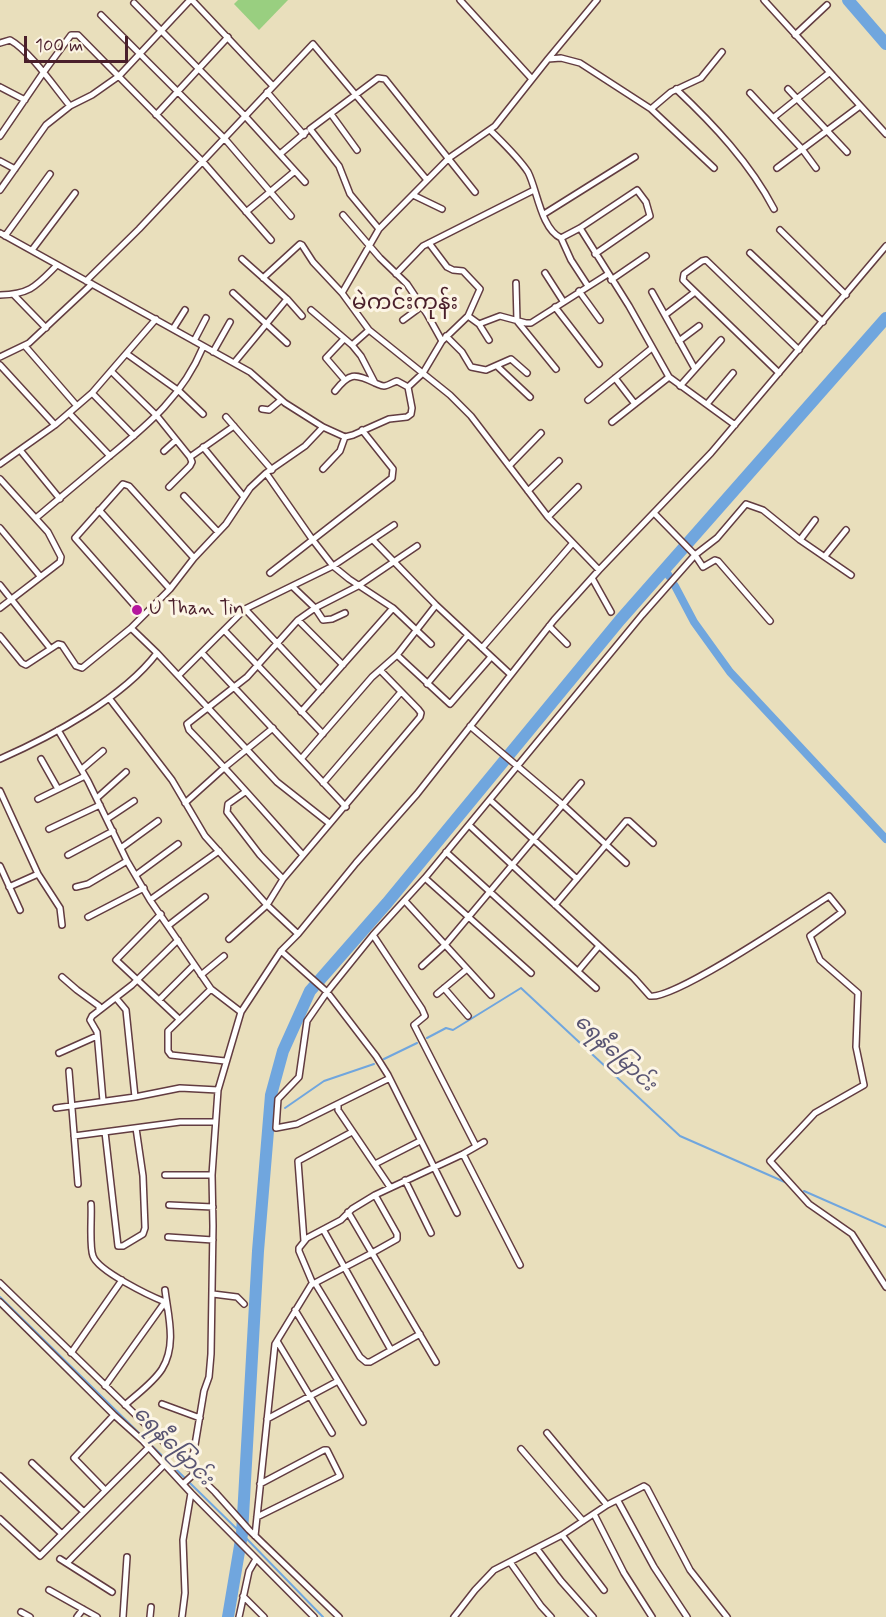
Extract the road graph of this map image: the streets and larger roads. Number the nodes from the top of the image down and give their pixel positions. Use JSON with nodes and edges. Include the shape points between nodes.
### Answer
{"nodes":[{"id":1,"x":191,"y":0,"type":"edge"},
{"id":2,"x":460,"y":0,"type":"edge"},
{"id":3,"x":597,"y":0,"type":"edge"},
{"id":4,"x":764,"y":0,"type":"edge"},
{"id":5,"x":134,"y":3,"type":"dead end"},
{"id":6,"x":827,"y":5,"type":"dead end"},
{"id":7,"x":101,"y":15,"type":"dead end"},
{"id":8,"x":160,"y":31,"type":"junction"},
{"id":9,"x":795,"y":35,"type":"junction"},
{"id":10,"x":228,"y":37,"type":"junction"},
{"id":11,"x":0,"y":43,"type":"edge"},
{"id":12,"x":722,"y":52,"type":"dead end"},
{"id":13,"x":140,"y":53,"type":"junction"},
{"id":14,"x":548,"y":59,"type":"junction"},
{"id":15,"x":198,"y":69,"type":"junction"},
{"id":16,"x":43,"y":73,"type":"junction"},
{"id":17,"x":829,"y":73,"type":"junction"},
{"id":18,"x":119,"y":76,"type":"junction"},
{"id":19,"x":532,"y":79,"type":"junction"},
{"id":20,"x":273,"y":86,"type":"junction"},
{"id":21,"x":0,"y":87,"type":"edge"},
{"id":22,"x":676,"y":89,"type":"junction"},
{"id":23,"x":788,"y":89,"type":"dead end"},
{"id":24,"x":178,"y":92,"type":"junction"},
{"id":25,"x":267,"y":92,"type":"junction"},
{"id":26,"x":750,"y":93,"type":"dead end"},
{"id":27,"x":357,"y":94,"type":"junction"},
{"id":28,"x":797,"y":99,"type":"junction"},
{"id":29,"x":24,"y":100,"type":"junction"},
{"id":30,"x":70,"y":106,"type":"junction"},
{"id":31,"x":860,"y":106,"type":"junction"},
{"id":32,"x":651,"y":109,"type":"junction"},
{"id":33,"x":331,"y":114,"type":"junction"},
{"id":34,"x":156,"y":115,"type":"junction"},
{"id":35,"x":245,"y":116,"type":"junction"},
{"id":36,"x":773,"y":118,"type":"junction"},
{"id":37,"x":310,"y":129,"type":"junction"},
{"id":38,"x":490,"y":130,"type":"junction"},
{"id":39,"x":827,"y":131,"type":"junction"},
{"id":40,"x":886,"y":134,"type":"edge"},
{"id":41,"x":304,"y":135,"type":"junction"},
{"id":42,"x":0,"y":136,"type":"edge"},
{"id":43,"x":225,"y":139,"type":"junction"},
{"id":44,"x":802,"y":149,"type":"junction"},
{"id":45,"x":357,"y":150,"type":"dead end"},
{"id":46,"x":847,"y":153,"type":"dead end"},
{"id":47,"x":280,"y":154,"type":"junction"},
{"id":48,"x":449,"y":158,"type":"junction"},
{"id":49,"x":635,"y":158,"type":"dead end"},
{"id":50,"x":0,"y":161,"type":"edge"},
{"id":51,"x":203,"y":162,"type":"junction"},
{"id":52,"x":714,"y":168,"type":"dead end"},
{"id":53,"x":777,"y":168,"type":"dead end"},
{"id":54,"x":816,"y":168,"type":"dead end"},
{"id":55,"x":15,"y":169,"type":"junction"},
{"id":56,"x":295,"y":171,"type":"junction"},
{"id":57,"x":50,"y":174,"type":"dead end"},
{"id":58,"x":427,"y":180,"type":"junction"},
{"id":59,"x":305,"y":182,"type":"dead end"},
{"id":60,"x":0,"y":190,"type":"edge"},
{"id":61,"x":534,"y":190,"type":"junction"},
{"id":62,"x":270,"y":192,"type":"junction"},
{"id":63,"x":475,"y":192,"type":"dead end"},
{"id":64,"x":75,"y":194,"type":"dead end"},
{"id":65,"x":413,"y":195,"type":"junction"},
{"id":66,"x":774,"y":208,"type":"dead end"},
{"id":67,"x":442,"y":209,"type":"dead end"},
{"id":68,"x":246,"y":212,"type":"junction"},
{"id":69,"x":544,"y":214,"type":"junction"},
{"id":70,"x":342,"y":215,"type":"dead end"},
{"id":71,"x":291,"y":216,"type":"dead end"},
{"id":72,"x":580,"y":228,"type":"junction"},
{"id":73,"x":379,"y":229,"type":"junction"},
{"id":74,"x":780,"y":230,"type":"dead end"},
{"id":75,"x":2,"y":234,"type":"edge"},
{"id":76,"x":561,"y":238,"type":"junction"},
{"id":77,"x":271,"y":240,"type":"dead end"},
{"id":78,"x":429,"y":243,"type":"junction"},
{"id":79,"x":886,"y":246,"type":"edge"},
{"id":80,"x":370,"y":247,"type":"junction"},
{"id":81,"x":32,"y":250,"type":"junction"},
{"id":82,"x":750,"y":253,"type":"dead end"},
{"id":83,"x":595,"y":254,"type":"junction"},
{"id":84,"x":646,"y":256,"type":"dead end"},
{"id":85,"x":242,"y":259,"type":"dead end"},
{"id":86,"x":57,"y":265,"type":"junction"},
{"id":87,"x":545,"y":273,"type":"dead end"},
{"id":88,"x":396,"y":274,"type":"junction"},
{"id":89,"x":608,"y":274,"type":"junction"},
{"id":90,"x":263,"y":278,"type":"junction"},
{"id":91,"x":611,"y":280,"type":"junction"},
{"id":92,"x":89,"y":282,"type":"junction"},
{"id":93,"x":516,"y":284,"type":"dead end"},
{"id":94,"x":588,"y":286,"type":"junction"},
{"id":95,"x":579,"y":291,"type":"junction"},
{"id":96,"x":342,"y":292,"type":"junction"},
{"id":97,"x":652,"y":292,"type":"dead end"},
{"id":98,"x":695,"y":292,"type":"junction"},
{"id":99,"x":233,"y":293,"type":"dead end"},
{"id":100,"x":0,"y":295,"type":"edge"},
{"id":101,"x":14,"y":295,"type":"junction"},
{"id":102,"x":846,"y":295,"type":"junction"},
{"id":103,"x":287,"y":299,"type":"junction"},
{"id":104,"x":563,"y":301,"type":"junction"},
{"id":105,"x":422,"y":306,"type":"junction"},
{"id":106,"x":555,"y":307,"type":"junction"},
{"id":107,"x":184,"y":310,"type":"dead end"},
{"id":108,"x":311,"y":310,"type":"dead end"},
{"id":109,"x":302,"y":315,"type":"dead end"},
{"id":110,"x":665,"y":315,"type":"junction"},
{"id":111,"x":468,"y":316,"type":"junction"},
{"id":112,"x":206,"y":318,"type":"dead end"},
{"id":113,"x":156,"y":319,"type":"junction"},
{"id":114,"x":403,"y":320,"type":"dead end"},
{"id":115,"x":600,"y":320,"type":"dead end"},
{"id":116,"x":517,"y":321,"type":"junction"},
{"id":117,"x":230,"y":322,"type":"dead end"},
{"id":118,"x":823,"y":322,"type":"junction"},
{"id":119,"x":267,"y":324,"type":"junction"},
{"id":120,"x":479,"y":324,"type":"junction"},
{"id":121,"x":699,"y":326,"type":"dead end"},
{"id":122,"x":46,"y":328,"type":"junction"},
{"id":123,"x":173,"y":329,"type":"junction"},
{"id":124,"x":369,"y":330,"type":"junction"},
{"id":125,"x":446,"y":336,"type":"junction"},
{"id":126,"x":344,"y":339,"type":"junction"},
{"id":127,"x":721,"y":339,"type":"dead end"},
{"id":128,"x":489,"y":340,"type":"dead end"},
{"id":129,"x":679,"y":340,"type":"junction"},
{"id":130,"x":194,"y":341,"type":"junction"},
{"id":131,"x":442,"y":341,"type":"junction"},
{"id":132,"x":287,"y":343,"type":"dead end"},
{"id":133,"x":352,"y":345,"type":"junction"},
{"id":134,"x":25,"y":346,"type":"junction"},
{"id":135,"x":203,"y":347,"type":"junction"},
{"id":136,"x":652,"y":348,"type":"junction"},
{"id":137,"x":799,"y":350,"type":"junction"},
{"id":138,"x":213,"y":352,"type":"junction"},
{"id":139,"x":127,"y":354,"type":"junction"},
{"id":140,"x":0,"y":357,"type":"edge"},
{"id":141,"x":234,"y":363,"type":"junction"},
{"id":142,"x":599,"y":364,"type":"dead end"},
{"id":143,"x":0,"y":365,"type":"edge"},
{"id":144,"x":497,"y":366,"type":"junction"},
{"id":145,"x":556,"y":369,"type":"dead end"},
{"id":146,"x":695,"y":369,"type":"junction"},
{"id":147,"x":111,"y":371,"type":"junction"},
{"id":148,"x":423,"y":373,"type":"junction"},
{"id":149,"x":527,"y":373,"type":"dead end"},
{"id":150,"x":779,"y":373,"type":"junction"},
{"id":151,"x":733,"y":374,"type":"dead end"},
{"id":152,"x":669,"y":377,"type":"junction"},
{"id":153,"x":615,"y":378,"type":"junction"},
{"id":154,"x":344,"y":379,"type":"junction"},
{"id":155,"x":375,"y":383,"type":"junction"},
{"id":156,"x":680,"y":386,"type":"junction"},
{"id":157,"x":408,"y":387,"type":"junction"},
{"id":158,"x":179,"y":391,"type":"junction"},
{"id":159,"x":334,"y":391,"type":"dead end"},
{"id":160,"x":92,"y":393,"type":"junction"},
{"id":161,"x":530,"y":397,"type":"dead end"},
{"id":162,"x":281,"y":400,"type":"junction"},
{"id":163,"x":588,"y":400,"type":"dead end"},
{"id":164,"x":635,"y":404,"type":"junction"},
{"id":165,"x":707,"y":404,"type":"junction"},
{"id":166,"x":77,"y":406,"type":"junction"},
{"id":167,"x":262,"y":409,"type":"dead end"},
{"id":168,"x":69,"y":413,"type":"junction"},
{"id":169,"x":203,"y":414,"type":"dead end"},
{"id":170,"x":157,"y":417,"type":"junction"},
{"id":171,"x":226,"y":417,"type":"dead end"},
{"id":172,"x":612,"y":422,"type":"dead end"},
{"id":173,"x":55,"y":424,"type":"junction"},
{"id":174,"x":735,"y":425,"type":"junction"},
{"id":175,"x":234,"y":426,"type":"junction"},
{"id":176,"x":323,"y":427,"type":"junction"},
{"id":177,"x":366,"y":429,"type":"junction"},
{"id":178,"x":541,"y":433,"type":"dead end"},
{"id":179,"x":134,"y":436,"type":"junction"},
{"id":180,"x":345,"y":437,"type":"junction"},
{"id":181,"x":177,"y":440,"type":"junction"},
{"id":182,"x":203,"y":447,"type":"junction"},
{"id":183,"x":20,"y":450,"type":"junction"},
{"id":184,"x":164,"y":451,"type":"dead end"},
{"id":185,"x":110,"y":456,"type":"junction"},
{"id":186,"x":190,"y":457,"type":"junction"},
{"id":187,"x":560,"y":461,"type":"dead end"},
{"id":188,"x":0,"y":464,"type":"edge"},
{"id":189,"x":509,"y":466,"type":"junction"},
{"id":190,"x":323,"y":469,"type":"dead end"},
{"id":191,"x":272,"y":470,"type":"junction"},
{"id":192,"x":266,"y":473,"type":"junction"},
{"id":193,"x":0,"y":479,"type":"edge"},
{"id":194,"x":169,"y":486,"type":"dead end"},
{"id":195,"x":578,"y":487,"type":"dead end"},
{"id":196,"x":528,"y":491,"type":"junction"},
{"id":197,"x":184,"y":496,"type":"dead end"},
{"id":198,"x":244,"y":497,"type":"junction"},
{"id":199,"x":60,"y":499,"type":"junction"},
{"id":200,"x":99,"y":510,"type":"junction"},
{"id":201,"x":654,"y":513,"type":"junction"},
{"id":202,"x":548,"y":517,"type":"junction"},
{"id":203,"x":36,"y":518,"type":"junction"},
{"id":204,"x":815,"y":520,"type":"dead end"},
{"id":205,"x":394,"y":525,"type":"dead end"},
{"id":206,"x":0,"y":528,"type":"edge"},
{"id":207,"x":846,"y":530,"type":"dead end"},
{"id":208,"x":218,"y":532,"type":"junction"},
{"id":209,"x":312,"y":539,"type":"junction"},
{"id":210,"x":373,"y":540,"type":"junction"},
{"id":211,"x":800,"y":540,"type":"junction"},
{"id":212,"x":572,"y":544,"type":"junction"},
{"id":213,"x":417,"y":546,"type":"dead end"},
{"id":214,"x":695,"y":555,"type":"junction"},
{"id":215,"x":825,"y":556,"type":"junction"},
{"id":216,"x":194,"y":558,"type":"junction"},
{"id":217,"x":395,"y":561,"type":"junction"},
{"id":218,"x":333,"y":566,"type":"junction"},
{"id":219,"x":599,"y":570,"type":"junction"},
{"id":220,"x":270,"y":573,"type":"dead end"},
{"id":221,"x":851,"y":575,"type":"dead end"},
{"id":222,"x":40,"y":576,"type":"junction"},
{"id":223,"x":592,"y":578,"type":"junction"},
{"id":224,"x":0,"y":585,"type":"edge"},
{"id":225,"x":293,"y":586,"type":"junction"},
{"id":226,"x":358,"y":586,"type":"junction"},
{"id":227,"x":170,"y":589,"type":"junction"},
{"id":228,"x":11,"y":599,"type":"junction"},
{"id":229,"x":436,"y":605,"type":"junction"},
{"id":230,"x":0,"y":608,"type":"edge"},
{"id":231,"x":315,"y":608,"type":"junction"},
{"id":232,"x":393,"y":608,"type":"junction"},
{"id":233,"x":245,"y":609,"type":"junction"},
{"id":234,"x":611,"y":612,"type":"dead end"},
{"id":235,"x":345,"y":613,"type":"dead end"},
{"id":236,"x":143,"y":615,"type":"junction"},
{"id":237,"x":298,"y":620,"type":"junction"},
{"id":238,"x":770,"y":621,"type":"dead end"},
{"id":239,"x":549,"y":626,"type":"junction"},
{"id":240,"x":131,"y":628,"type":"junction"},
{"id":241,"x":416,"y":629,"type":"junction"},
{"id":242,"x":224,"y":630,"type":"junction"},
{"id":243,"x":468,"y":635,"type":"junction"},
{"id":244,"x":0,"y":636,"type":"edge"},
{"id":245,"x":277,"y":642,"type":"junction"},
{"id":246,"x":431,"y":644,"type":"dead end"},
{"id":247,"x":567,"y":644,"type":"dead end"},
{"id":248,"x":50,"y":648,"type":"junction"},
{"id":249,"x":482,"y":648,"type":"junction"},
{"id":250,"x":157,"y":652,"type":"junction"},
{"id":251,"x":202,"y":653,"type":"junction"},
{"id":252,"x":398,"y":655,"type":"junction"},
{"id":253,"x":491,"y":657,"type":"junction"},
{"id":254,"x":343,"y":665,"type":"junction"},
{"id":255,"x":257,"y":666,"type":"junction"},
{"id":256,"x":380,"y":670,"type":"junction"},
{"id":257,"x":510,"y":674,"type":"junction"},
{"id":258,"x":179,"y":675,"type":"junction"},
{"id":259,"x":427,"y":684,"type":"junction"},
{"id":260,"x":234,"y":688,"type":"junction"},
{"id":261,"x":321,"y":690,"type":"junction"},
{"id":262,"x":401,"y":692,"type":"junction"},
{"id":263,"x":109,"y":698,"type":"junction"},
{"id":264,"x":208,"y":706,"type":"junction"},
{"id":265,"x":301,"y":712,"type":"junction"},
{"id":266,"x":470,"y":726,"type":"junction"},
{"id":267,"x":273,"y":728,"type":"junction"},
{"id":268,"x":58,"y":730,"type":"junction"},
{"id":269,"x":323,"y":734,"type":"junction"},
{"id":270,"x":247,"y":749,"type":"junction"},
{"id":271,"x":104,"y":751,"type":"dead end"},
{"id":272,"x":0,"y":759,"type":"edge"},
{"id":273,"x":40,"y":759,"type":"dead end"},
{"id":274,"x":301,"y":759,"type":"junction"},
{"id":275,"x":518,"y":766,"type":"junction"},
{"id":276,"x":225,"y":767,"type":"junction"},
{"id":277,"x":82,"y":769,"type":"junction"},
{"id":278,"x":126,"y":772,"type":"dead end"},
{"id":279,"x":85,"y":776,"type":"junction"},
{"id":280,"x":323,"y":783,"type":"junction"},
{"id":281,"x":581,"y":783,"type":"dead end"},
{"id":282,"x":58,"y":789,"type":"junction"},
{"id":283,"x":0,"y":791,"type":"edge"},
{"id":284,"x":245,"y":792,"type":"junction"},
{"id":285,"x":97,"y":798,"type":"junction"},
{"id":286,"x":38,"y":799,"type":"dead end"},
{"id":287,"x":490,"y":800,"type":"junction"},
{"id":288,"x":134,"y":801,"type":"dead end"},
{"id":289,"x":185,"y":803,"type":"junction"},
{"id":290,"x":562,"y":804,"type":"junction"},
{"id":291,"x":100,"y":805,"type":"junction"},
{"id":292,"x":346,"y":807,"type":"junction"},
{"id":293,"x":107,"y":819,"type":"junction"},
{"id":294,"x":158,"y":820,"type":"dead end"},
{"id":295,"x":329,"y":823,"type":"junction"},
{"id":296,"x":469,"y":825,"type":"junction"},
{"id":297,"x":49,"y":829,"type":"dead end"},
{"id":298,"x":113,"y":831,"type":"junction"},
{"id":299,"x":533,"y":840,"type":"junction"},
{"id":300,"x":653,"y":843,"type":"dead end"},
{"id":301,"x":178,"y":844,"type":"dead end"},
{"id":302,"x":606,"y":844,"type":"junction"},
{"id":303,"x":121,"y":848,"type":"junction"},
{"id":304,"x":219,"y":851,"type":"junction"},
{"id":305,"x":446,"y":852,"type":"junction"},
{"id":306,"x":68,"y":855,"type":"dead end"},
{"id":307,"x":303,"y":855,"type":"junction"},
{"id":308,"x":127,"y":861,"type":"junction"},
{"id":309,"x":626,"y":863,"type":"dead end"},
{"id":310,"x":0,"y":866,"type":"edge"},
{"id":311,"x":513,"y":866,"type":"junction"},
{"id":312,"x":38,"y":874,"type":"junction"},
{"id":313,"x":136,"y":875,"type":"junction"},
{"id":314,"x":426,"y":878,"type":"junction"},
{"id":315,"x":283,"y":879,"type":"junction"},
{"id":316,"x":577,"y":879,"type":"junction"},
{"id":317,"x":8,"y":885,"type":"junction"},
{"id":318,"x":0,"y":886,"type":"edge"},
{"id":319,"x":76,"y":888,"type":"dead end"},
{"id":320,"x":144,"y":888,"type":"junction"},
{"id":321,"x":491,"y":893,"type":"junction"},
{"id":322,"x":205,"y":897,"type":"dead end"},
{"id":323,"x":150,"y":900,"type":"junction"},
{"id":324,"x":405,"y":901,"type":"junction"},
{"id":325,"x":267,"y":905,"type":"junction"},
{"id":326,"x":555,"y":905,"type":"junction"},
{"id":327,"x":20,"y":910,"type":"dead end"},
{"id":328,"x":161,"y":914,"type":"junction"},
{"id":329,"x":88,"y":917,"type":"dead end"},
{"id":330,"x":470,"y":918,"type":"junction"},
{"id":331,"x":62,"y":926,"type":"dead end"},
{"id":332,"x":169,"y":926,"type":"junction"},
{"id":333,"x":298,"y":934,"type":"junction"},
{"id":334,"x":373,"y":935,"type":"junction"},
{"id":335,"x":229,"y":939,"type":"dead end"},
{"id":336,"x":178,"y":940,"type":"junction"},
{"id":337,"x":446,"y":945,"type":"junction"},
{"id":338,"x":599,"y":946,"type":"junction"},
{"id":339,"x":281,"y":951,"type":"junction"},
{"id":340,"x":224,"y":956,"type":"dead end"},
{"id":341,"x":194,"y":965,"type":"junction"},
{"id":342,"x":422,"y":966,"type":"dead end"},
{"id":343,"x":467,"y":969,"type":"junction"},
{"id":344,"x":578,"y":971,"type":"junction"},
{"id":345,"x":531,"y":973,"type":"dead end"},
{"id":346,"x":201,"y":975,"type":"junction"},
{"id":347,"x":62,"y":977,"type":"dead end"},
{"id":348,"x":138,"y":980,"type":"junction"},
{"id":349,"x":444,"y":988,"type":"junction"},
{"id":350,"x":596,"y":988,"type":"dead end"},
{"id":351,"x":211,"y":989,"type":"junction"},
{"id":352,"x":327,"y":992,"type":"junction"},
{"id":353,"x":437,"y":994,"type":"dead end"},
{"id":354,"x":491,"y":995,"type":"dead end"},
{"id":355,"x":116,"y":998,"type":"junction"},
{"id":356,"x":159,"y":1000,"type":"junction"},
{"id":357,"x":99,"y":1011,"type":"junction"},
{"id":358,"x":241,"y":1012,"type":"junction"},
{"id":359,"x":468,"y":1016,"type":"dead end"},
{"id":360,"x":179,"y":1020,"type":"junction"},
{"id":361,"x":97,"y":1036,"type":"junction"},
{"id":362,"x":59,"y":1053,"type":"dead end"},
{"id":363,"x":225,"y":1061,"type":"junction"},
{"id":364,"x":69,"y":1071,"type":"dead end"},
{"id":365,"x":388,"y":1079,"type":"junction"},
{"id":366,"x":218,"y":1090,"type":"junction"},
{"id":367,"x":135,"y":1097,"type":"junction"},
{"id":368,"x":103,"y":1101,"type":"junction"},
{"id":369,"x":72,"y":1105,"type":"junction"},
{"id":370,"x":338,"y":1105,"type":"junction"},
{"id":371,"x":56,"y":1108,"type":"dead end"},
{"id":372,"x":214,"y":1122,"type":"junction"},
{"id":373,"x":136,"y":1128,"type":"junction"},
{"id":374,"x":105,"y":1132,"type":"junction"},
{"id":375,"x":352,"y":1132,"type":"junction"},
{"id":376,"x":74,"y":1136,"type":"junction"},
{"id":377,"x":420,"y":1141,"type":"junction"},
{"id":378,"x":484,"y":1142,"type":"dead end"},
{"id":379,"x":476,"y":1146,"type":"junction"},
{"id":380,"x":463,"y":1154,"type":"junction"},
{"id":381,"x":375,"y":1164,"type":"junction"},
{"id":382,"x":434,"y":1168,"type":"junction"},
{"id":383,"x":165,"y":1175,"type":"dead end"},
{"id":384,"x":212,"y":1175,"type":"junction"},
{"id":385,"x":405,"y":1180,"type":"junction"},
{"id":386,"x":78,"y":1184,"type":"dead end"},
{"id":387,"x":390,"y":1187,"type":"junction"},
{"id":388,"x":375,"y":1195,"type":"junction"},
{"id":389,"x":92,"y":1204,"type":"dead end"},
{"id":390,"x":169,"y":1205,"type":"dead end"},
{"id":391,"x":213,"y":1207,"type":"junction"},
{"id":392,"x":348,"y":1212,"type":"junction"},
{"id":393,"x":457,"y":1213,"type":"dead end"},
{"id":394,"x":324,"y":1231,"type":"junction"},
{"id":395,"x":431,"y":1233,"type":"dead end"},
{"id":396,"x":168,"y":1237,"type":"dead end"},
{"id":397,"x":213,"y":1240,"type":"junction"},
{"id":398,"x":304,"y":1241,"type":"junction"},
{"id":399,"x":372,"y":1253,"type":"junction"},
{"id":400,"x":520,"y":1265,"type":"dead end"},
{"id":401,"x":344,"y":1268,"type":"junction"},
{"id":402,"x":122,"y":1280,"type":"junction"},
{"id":403,"x":0,"y":1283,"type":"edge"},
{"id":404,"x":314,"y":1284,"type":"junction"},
{"id":405,"x":886,"y":1287,"type":"edge"},
{"id":406,"x":165,"y":1290,"type":"dead end"},
{"id":407,"x":213,"y":1294,"type":"junction"},
{"id":408,"x":0,"y":1302,"type":"edge"},
{"id":409,"x":244,"y":1304,"type":"dead end"},
{"id":410,"x":166,"y":1305,"type":"junction"},
{"id":411,"x":295,"y":1310,"type":"junction"},
{"id":412,"x":420,"y":1334,"type":"junction"},
{"id":413,"x":277,"y":1341,"type":"junction"},
{"id":414,"x":391,"y":1350,"type":"junction"},
{"id":415,"x":71,"y":1353,"type":"junction"},
{"id":416,"x":436,"y":1362,"type":"dead end"},
{"id":417,"x":338,"y":1381,"type":"junction"},
{"id":418,"x":105,"y":1386,"type":"junction"},
{"id":419,"x":310,"y":1396,"type":"junction"},
{"id":420,"x":162,"y":1404,"type":"dead end"},
{"id":421,"x":125,"y":1405,"type":"junction"},
{"id":422,"x":114,"y":1415,"type":"junction"},
{"id":423,"x":200,"y":1418,"type":"junction"},
{"id":424,"x":267,"y":1419,"type":"junction"},
{"id":425,"x":363,"y":1422,"type":"dead end"},
{"id":426,"x":332,"y":1433,"type":"dead end"},
{"id":427,"x":547,"y":1433,"type":"dead end"},
{"id":428,"x":148,"y":1447,"type":"junction"},
{"id":429,"x":521,"y":1449,"type":"dead end"},
{"id":430,"x":32,"y":1463,"type":"dead end"},
{"id":431,"x":165,"y":1464,"type":"junction"},
{"id":432,"x":189,"y":1467,"type":"junction"},
{"id":433,"x":194,"y":1473,"type":"junction"},
{"id":434,"x":0,"y":1476,"type":"edge"},
{"id":435,"x":184,"y":1483,"type":"junction"},
{"id":436,"x":260,"y":1484,"type":"junction"},
{"id":437,"x":105,"y":1490,"type":"junction"},
{"id":438,"x":191,"y":1494,"type":"junction"},
{"id":439,"x":618,"y":1501,"type":"junction"},
{"id":440,"x":607,"y":1505,"type":"junction"},
{"id":441,"x":84,"y":1512,"type":"junction"},
{"id":442,"x":594,"y":1514,"type":"junction"},
{"id":443,"x":257,"y":1517,"type":"junction"},
{"id":444,"x":0,"y":1519,"type":"edge"},
{"id":445,"x":583,"y":1521,"type":"junction"},
{"id":446,"x":62,"y":1534,"type":"junction"},
{"id":447,"x":562,"y":1535,"type":"junction"},
{"id":448,"x":255,"y":1536,"type":"junction"},
{"id":449,"x":537,"y":1549,"type":"junction"},
{"id":450,"x":127,"y":1557,"type":"dead end"},
{"id":451,"x":60,"y":1559,"type":"dead end"},
{"id":452,"x":256,"y":1559,"type":"junction"},
{"id":453,"x":510,"y":1562,"type":"junction"},
{"id":454,"x":67,"y":1563,"type":"junction"},
{"id":455,"x":49,"y":1590,"type":"dead end"},
{"id":456,"x":604,"y":1590,"type":"dead end"},
{"id":457,"x":112,"y":1592,"type":"dead end"},
{"id":458,"x":243,"y":1596,"type":"junction"},
{"id":459,"x":151,"y":1607,"type":"dead end"},
{"id":460,"x":83,"y":1609,"type":"junction"},
{"id":461,"x":21,"y":1612,"type":"dead end"},
{"id":462,"x":30,"y":1617,"type":"edge"},
{"id":463,"x":77,"y":1617,"type":"edge"},
{"id":464,"x":97,"y":1617,"type":"edge"},
{"id":465,"x":123,"y":1617,"type":"edge"},
{"id":466,"x":150,"y":1617,"type":"edge"},
{"id":467,"x":182,"y":1617,"type":"edge"},
{"id":468,"x":239,"y":1617,"type":"edge"},
{"id":469,"x":264,"y":1617,"type":"edge"},
{"id":470,"x":314,"y":1617,"type":"edge"},
{"id":471,"x":339,"y":1617,"type":"edge"},
{"id":472,"x":454,"y":1617,"type":"edge"},
{"id":473,"x":551,"y":1617,"type":"edge"},
{"id":474,"x":593,"y":1617,"type":"edge"},
{"id":475,"x":652,"y":1617,"type":"edge"},
{"id":476,"x":687,"y":1617,"type":"edge"},
{"id":477,"x":727,"y":1617,"type":"edge"}],
"edges":[{"from":1,"to":8,"type":"street"},
{"from":1,"to":10,"type":"street"},
{"from":2,"to":19,"type":"street"},
{"from":3,"to":14,"type":"street"},
{"from":4,"to":9,"type":"street"},
{"from":5,"to":8,"type":"street"},
{"from":6,"to":9,"type":"street"},
{"from":7,"to":13,"type":"street"},
{"from":8,"to":13,"type":"street"},
{"from":8,"to":15,"type":"street"},
{"from":9,"to":17,"type":"street"},
{"from":10,"to":15,"type":"street"},
{"from":10,"to":20,"type":"street"},
{"from":11,"to":16,"type":"street","via":[[10,40],[16,44]]},
{"from":12,"to":22,"type":"street","via":[[701,78]]},
{"from":13,"to":18,"type":"street"},
{"from":13,"to":24,"type":"street"},
{"from":14,"to":19,"type":"street"},
{"from":14,"to":32,"type":"street","via":[[580,63]]},
{"from":15,"to":24,"type":"street"},
{"from":15,"to":35,"type":"street"},
{"from":16,"to":18,"type":"street","via":[[74,34]]},
{"from":16,"to":29,"type":"street"},
{"from":16,"to":30,"type":"street"},
{"from":17,"to":28,"type":"street"},
{"from":17,"to":31,"type":"street"},
{"from":18,"to":30,"type":"street"},
{"from":18,"to":34,"type":"street"},
{"from":19,"to":38,"type":"street"},
{"from":20,"to":25,"type":"street"},
{"from":20,"to":27,"type":"street","via":[[314,45]]},
{"from":21,"to":29,"type":"street"},
{"from":22,"to":32,"type":"street"},
{"from":22,"to":66,"type":"street","via":[[713,125]]},
{"from":23,"to":28,"type":"street"},
{"from":24,"to":34,"type":"street"},
{"from":24,"to":43,"type":"street"},
{"from":25,"to":35,"type":"street"},
{"from":25,"to":41,"type":"street"},
{"from":26,"to":36,"type":"street"},
{"from":27,"to":33,"type":"street"},
{"from":27,"to":48,"type":"street","via":[[378,78],[385,79]]},
{"from":27,"to":58,"type":"street"},
{"from":28,"to":36,"type":"street"},
{"from":28,"to":39,"type":"street"},
{"from":29,"to":42,"type":"street"},
{"from":30,"to":55,"type":"street","via":[[44,128]]},
{"from":31,"to":39,"type":"street"},
{"from":31,"to":40,"type":"street"},
{"from":32,"to":52,"type":"street"},
{"from":33,"to":37,"type":"street"},
{"from":33,"to":45,"type":"street"},
{"from":34,"to":51,"type":"street"},
{"from":35,"to":43,"type":"street"},
{"from":35,"to":47,"type":"street"},
{"from":36,"to":44,"type":"street"},
{"from":37,"to":41,"type":"street"},
{"from":37,"to":73,"type":"street","via":[[339,166],[351,194]]},
{"from":38,"to":48,"type":"street"},
{"from":38,"to":61,"type":"street","via":[[528,173]]},
{"from":39,"to":44,"type":"street"},
{"from":39,"to":46,"type":"street"},
{"from":41,"to":47,"type":"street"},
{"from":43,"to":51,"type":"street"},
{"from":43,"to":62,"type":"street"},
{"from":44,"to":53,"type":"street"},
{"from":44,"to":54,"type":"street"},
{"from":47,"to":56,"type":"street"},
{"from":48,"to":58,"type":"street"},
{"from":48,"to":63,"type":"street"},
{"from":49,"to":69,"type":"street"},
{"from":50,"to":55,"type":"street"},
{"from":51,"to":68,"type":"street"},
{"from":51,"to":92,"type":"street"},
{"from":55,"to":60,"type":"street"},
{"from":56,"to":59,"type":"street"},
{"from":56,"to":62,"type":"street"},
{"from":57,"to":75,"type":"street"},
{"from":58,"to":65,"type":"street"},
{"from":61,"to":69,"type":"street"},
{"from":61,"to":78,"type":"street"},
{"from":62,"to":68,"type":"street"},
{"from":62,"to":71,"type":"street"},
{"from":64,"to":81,"type":"street"},
{"from":65,"to":67,"type":"street"},
{"from":65,"to":73,"type":"street"},
{"from":68,"to":77,"type":"street"},
{"from":69,"to":76,"type":"street","via":[[555,236]]},
{"from":70,"to":80,"type":"street"},
{"from":72,"to":76,"type":"street"},
{"from":72,"to":83,"type":"street"},
{"from":72,"to":83,"type":"street","via":[[637,190],[646,202],[650,213],[647,219]]},
{"from":73,"to":80,"type":"street"},
{"from":74,"to":102,"type":"street"},
{"from":75,"to":81,"type":"street"},
{"from":76,"to":94,"type":"street"},
{"from":78,"to":88,"type":"street"},
{"from":78,"to":111,"type":"street","via":[[447,267],[463,271],[480,287]]},
{"from":79,"to":102,"type":"street"},
{"from":80,"to":88,"type":"street"},
{"from":80,"to":96,"type":"street"},
{"from":81,"to":86,"type":"street"},
{"from":82,"to":118,"type":"street"},
{"from":83,"to":89,"type":"street"},
{"from":84,"to":91,"type":"street"},
{"from":85,"to":90,"type":"street"},
{"from":86,"to":92,"type":"street"},
{"from":86,"to":101,"type":"street","via":[[35,286]]},
{"from":87,"to":104,"type":"street"},
{"from":88,"to":105,"type":"street"},
{"from":89,"to":91,"type":"street"},
{"from":89,"to":94,"type":"street"},
{"from":90,"to":96,"type":"street","via":[[301,244]]},
{"from":90,"to":103,"type":"street"},
{"from":91,"to":136,"type":"street"},
{"from":92,"to":113,"type":"street"},
{"from":92,"to":122,"type":"street"},
{"from":93,"to":116,"type":"street"},
{"from":94,"to":95,"type":"street"},
{"from":95,"to":104,"type":"street"},
{"from":95,"to":115,"type":"street"},
{"from":96,"to":124,"type":"street"},
{"from":97,"to":110,"type":"street"},
{"from":98,"to":110,"type":"street"},
{"from":98,"to":137,"type":"street","via":[[684,280],[684,274],[706,261]]},
{"from":98,"to":150,"type":"street"},
{"from":99,"to":119,"type":"street"},
{"from":100,"to":101,"type":"street"},
{"from":101,"to":122,"type":"street"},
{"from":102,"to":118,"type":"street"},
{"from":103,"to":109,"type":"street"},
{"from":103,"to":119,"type":"street"},
{"from":104,"to":106,"type":"street"},
{"from":105,"to":114,"type":"street"},
{"from":105,"to":131,"type":"street"},
{"from":106,"to":116,"type":"street","via":[[531,323]]},
{"from":106,"to":142,"type":"street"},
{"from":107,"to":123,"type":"street"},
{"from":108,"to":126,"type":"street"},
{"from":110,"to":129,"type":"street"},
{"from":111,"to":120,"type":"street"},
{"from":111,"to":125,"type":"street"},
{"from":112,"to":130,"type":"street"},
{"from":113,"to":123,"type":"street"},
{"from":113,"to":139,"type":"street"},
{"from":116,"to":120,"type":"street","via":[[500,316]]},
{"from":116,"to":145,"type":"street"},
{"from":117,"to":138,"type":"street"},
{"from":118,"to":137,"type":"street"},
{"from":119,"to":132,"type":"street"},
{"from":119,"to":141,"type":"street"},
{"from":120,"to":128,"type":"street"},
{"from":121,"to":129,"type":"street"},
{"from":122,"to":134,"type":"street"},
{"from":123,"to":130,"type":"street"},
{"from":124,"to":133,"type":"street"},
{"from":124,"to":148,"type":"street"},
{"from":125,"to":131,"type":"street"},
{"from":125,"to":144,"type":"street","via":[[471,367],[486,370]]},
{"from":126,"to":133,"type":"street"},
{"from":126,"to":154,"type":"street","via":[[326,358]]},
{"from":127,"to":146,"type":"street"},
{"from":129,"to":146,"type":"street"},
{"from":130,"to":135,"type":"street"},
{"from":131,"to":148,"type":"street"},
{"from":133,"to":155,"type":"street"},
{"from":134,"to":140,"type":"street"},
{"from":134,"to":166,"type":"street"},
{"from":135,"to":138,"type":"street"},
{"from":135,"to":158,"type":"street"},
{"from":136,"to":152,"type":"street"},
{"from":136,"to":153,"type":"street"},
{"from":137,"to":150,"type":"street"},
{"from":138,"to":141,"type":"street"},
{"from":139,"to":147,"type":"street"},
{"from":139,"to":158,"type":"street"},
{"from":141,"to":162,"type":"street"},
{"from":143,"to":173,"type":"street"},
{"from":144,"to":149,"type":"street","via":[[511,359]]},
{"from":144,"to":161,"type":"street"},
{"from":146,"to":156,"type":"street"},
{"from":147,"to":160,"type":"street"},
{"from":147,"to":170,"type":"street"},
{"from":148,"to":157,"type":"street"},
{"from":148,"to":189,"type":"street","via":[[471,416]]},
{"from":150,"to":174,"type":"street"},
{"from":151,"to":165,"type":"street"},
{"from":152,"to":156,"type":"street"},
{"from":152,"to":164,"type":"street"},
{"from":153,"to":163,"type":"street"},
{"from":153,"to":164,"type":"street"},
{"from":154,"to":155,"type":"street","via":[[357,376]]},
{"from":154,"to":159,"type":"street"},
{"from":155,"to":157,"type":"street","via":[[384,386],[397,381]]},
{"from":156,"to":165,"type":"street"},
{"from":157,"to":177,"type":"street","via":[[411,414]]},
{"from":158,"to":169,"type":"street"},
{"from":158,"to":170,"type":"street"},
{"from":160,"to":166,"type":"street"},
{"from":160,"to":179,"type":"street"},
{"from":162,"to":167,"type":"street","via":[[269,410]]},
{"from":162,"to":176,"type":"street"},
{"from":164,"to":172,"type":"street"},
{"from":165,"to":174,"type":"street"},
{"from":166,"to":168,"type":"street"},
{"from":168,"to":173,"type":"street"},
{"from":168,"to":185,"type":"street"},
{"from":170,"to":179,"type":"street"},
{"from":170,"to":181,"type":"street"},
{"from":171,"to":175,"type":"street"},
{"from":173,"to":183,"type":"street"},
{"from":174,"to":201,"type":"street"},
{"from":175,"to":182,"type":"street"},
{"from":175,"to":191,"type":"street"},
{"from":176,"to":180,"type":"street"},
{"from":176,"to":191,"type":"street"},
{"from":177,"to":180,"type":"street"},
{"from":177,"to":209,"type":"street","via":[[393,469],[392,478]]},
{"from":178,"to":189,"type":"street"},
{"from":179,"to":185,"type":"street"},
{"from":180,"to":190,"type":"street","via":[[340,451]]},
{"from":181,"to":184,"type":"street"},
{"from":181,"to":186,"type":"street"},
{"from":182,"to":186,"type":"street"},
{"from":182,"to":198,"type":"street"},
{"from":183,"to":188,"type":"street"},
{"from":183,"to":199,"type":"street"},
{"from":185,"to":199,"type":"street"},
{"from":186,"to":194,"type":"street","via":[[190,466]]},
{"from":187,"to":196,"type":"street"},
{"from":189,"to":196,"type":"street"},
{"from":191,"to":192,"type":"street"},
{"from":192,"to":198,"type":"street"},
{"from":192,"to":209,"type":"street"},
{"from":193,"to":203,"type":"street"},
{"from":195,"to":202,"type":"street"},
{"from":196,"to":202,"type":"street"},
{"from":197,"to":208,"type":"street"},
{"from":198,"to":208,"type":"street"},
{"from":199,"to":203,"type":"street"},
{"from":200,"to":216,"type":"street","via":[[125,484]]},
{"from":200,"to":227,"type":"street"},
{"from":200,"to":236,"type":"street","via":[[75,538]]},
{"from":201,"to":214,"type":"street"},
{"from":201,"to":219,"type":"street"},
{"from":202,"to":212,"type":"street"},
{"from":203,"to":222,"type":"street","via":[[61,557],[60,562]]},
{"from":204,"to":211,"type":"street"},
{"from":205,"to":210,"type":"street"},
{"from":206,"to":222,"type":"street"},
{"from":207,"to":215,"type":"street"},
{"from":208,"to":216,"type":"street"},
{"from":209,"to":218,"type":"street"},
{"from":209,"to":220,"type":"street"},
{"from":210,"to":217,"type":"street"},
{"from":210,"to":218,"type":"street"},
{"from":211,"to":214,"type":"street","via":[[763,510],[746,504],[717,538]]},
{"from":211,"to":215,"type":"street"},
{"from":212,"to":219,"type":"street"},
{"from":212,"to":249,"type":"street"},
{"from":213,"to":217,"type":"street"},
{"from":214,"to":238,"type":"street","via":[[703,567],[718,561]]},
{"from":214,"to":275,"type":"street"},
{"from":215,"to":221,"type":"street"},
{"from":216,"to":227,"type":"street"},
{"from":217,"to":226,"type":"street"},
{"from":217,"to":229,"type":"street"},
{"from":218,"to":225,"type":"street"},
{"from":218,"to":226,"type":"street"},
{"from":219,"to":223,"type":"street"},
{"from":222,"to":228,"type":"street"},
{"from":223,"to":234,"type":"street"},
{"from":223,"to":239,"type":"street"},
{"from":224,"to":228,"type":"street"},
{"from":225,"to":231,"type":"street"},
{"from":225,"to":233,"type":"street"},
{"from":226,"to":231,"type":"street"},
{"from":226,"to":232,"type":"street"},
{"from":227,"to":236,"type":"street"},
{"from":228,"to":230,"type":"street"},
{"from":228,"to":248,"type":"street"},
{"from":229,"to":241,"type":"street"},
{"from":229,"to":243,"type":"street"},
{"from":231,"to":235,"type":"street","via":[[327,621]]},
{"from":231,"to":237,"type":"street"},
{"from":232,"to":241,"type":"street"},
{"from":232,"to":254,"type":"street"},
{"from":233,"to":242,"type":"street"},
{"from":233,"to":245,"type":"street"},
{"from":236,"to":240,"type":"street"},
{"from":237,"to":245,"type":"street"},
{"from":237,"to":254,"type":"street"},
{"from":239,"to":247,"type":"street"},
{"from":239,"to":257,"type":"street"},
{"from":240,"to":248,"type":"street","via":[[81,668],[72,662],[62,645]]},
{"from":240,"to":250,"type":"street"},
{"from":241,"to":246,"type":"street"},
{"from":241,"to":252,"type":"street"},
{"from":242,"to":251,"type":"street"},
{"from":242,"to":255,"type":"street"},
{"from":243,"to":249,"type":"street"},
{"from":243,"to":259,"type":"street"},
{"from":244,"to":248,"type":"street","via":[[26,665]]},
{"from":245,"to":255,"type":"street"},
{"from":245,"to":261,"type":"street"},
{"from":249,"to":253,"type":"street"},
{"from":250,"to":258,"type":"street"},
{"from":250,"to":263,"type":"street","via":[[145,668]]},
{"from":251,"to":258,"type":"street"},
{"from":251,"to":260,"type":"street"},
{"from":252,"to":256,"type":"street"},
{"from":252,"to":259,"type":"street"},
{"from":253,"to":257,"type":"street"},
{"from":253,"to":259,"type":"street","via":[[450,704]]},
{"from":254,"to":261,"type":"street"},
{"from":255,"to":260,"type":"street"},
{"from":255,"to":265,"type":"street"},
{"from":256,"to":262,"type":"street"},
{"from":256,"to":269,"type":"street"},
{"from":257,"to":266,"type":"street"},
{"from":258,"to":264,"type":"street"},
{"from":260,"to":264,"type":"street"},
{"from":260,"to":267,"type":"street"},
{"from":261,"to":265,"type":"street"},
{"from":262,"to":280,"type":"street"},
{"from":262,"to":292,"type":"street","via":[[422,713]]},
{"from":263,"to":268,"type":"street"},
{"from":263,"to":289,"type":"street","via":[[151,750]]},
{"from":264,"to":270,"type":"street"},
{"from":264,"to":276,"type":"street","via":[[187,726]]},
{"from":265,"to":269,"type":"street"},
{"from":266,"to":275,"type":"street"},
{"from":266,"to":333,"type":"street"},
{"from":267,"to":270,"type":"street"},
{"from":267,"to":274,"type":"street"},
{"from":268,"to":272,"type":"street"},
{"from":268,"to":277,"type":"street"},
{"from":269,"to":274,"type":"street"},
{"from":270,"to":276,"type":"street"},
{"from":270,"to":295,"type":"street","via":[[277,782]]},
{"from":271,"to":277,"type":"street"},
{"from":273,"to":282,"type":"street"},
{"from":274,"to":280,"type":"street"},
{"from":275,"to":287,"type":"street"},
{"from":275,"to":290,"type":"street"},
{"from":276,"to":284,"type":"street"},
{"from":276,"to":289,"type":"street"},
{"from":277,"to":279,"type":"street"},
{"from":278,"to":285,"type":"street"},
{"from":279,"to":282,"type":"street"},
{"from":279,"to":285,"type":"street"},
{"from":280,"to":292,"type":"street"},
{"from":281,"to":290,"type":"street"},
{"from":282,"to":286,"type":"street"},
{"from":283,"to":312,"type":"street"},
{"from":284,"to":307,"type":"street"},
{"from":284,"to":315,"type":"street","via":[[228,804],[227,812]]},
{"from":285,"to":291,"type":"street"},
{"from":287,"to":296,"type":"street"},
{"from":287,"to":299,"type":"street"},
{"from":288,"to":293,"type":"street"},
{"from":289,"to":304,"type":"street"},
{"from":290,"to":299,"type":"street"},
{"from":290,"to":302,"type":"street"},
{"from":291,"to":293,"type":"street"},
{"from":291,"to":297,"type":"street"},
{"from":292,"to":295,"type":"street"},
{"from":293,"to":298,"type":"street"},
{"from":294,"to":303,"type":"street"},
{"from":295,"to":307,"type":"street"},
{"from":296,"to":305,"type":"street"},
{"from":296,"to":311,"type":"street"},
{"from":298,"to":303,"type":"street"},
{"from":298,"to":306,"type":"street"},
{"from":299,"to":311,"type":"street"},
{"from":299,"to":316,"type":"street"},
{"from":300,"to":302,"type":"street","via":[[628,820]]},
{"from":301,"to":313,"type":"street"},
{"from":302,"to":309,"type":"street"},
{"from":302,"to":316,"type":"street"},
{"from":303,"to":308,"type":"street"},
{"from":304,"to":323,"type":"street"},
{"from":304,"to":325,"type":"street"},
{"from":305,"to":314,"type":"street"},
{"from":305,"to":321,"type":"street"},
{"from":307,"to":315,"type":"street"},
{"from":308,"to":313,"type":"street"},
{"from":308,"to":319,"type":"street"},
{"from":310,"to":317,"type":"street"},
{"from":311,"to":321,"type":"street"},
{"from":311,"to":326,"type":"street"},
{"from":312,"to":317,"type":"street"},
{"from":312,"to":331,"type":"street","via":[[60,908]]},
{"from":313,"to":320,"type":"street"},
{"from":314,"to":324,"type":"street"},
{"from":314,"to":330,"type":"street"},
{"from":315,"to":325,"type":"street"},
{"from":316,"to":326,"type":"street"},
{"from":317,"to":318,"type":"street"},
{"from":317,"to":327,"type":"street"},
{"from":320,"to":323,"type":"street"},
{"from":320,"to":329,"type":"street"},
{"from":321,"to":330,"type":"street"},
{"from":321,"to":344,"type":"street"},
{"from":322,"to":332,"type":"street"},
{"from":323,"to":328,"type":"street"},
{"from":324,"to":334,"type":"street"},
{"from":324,"to":337,"type":"street"},
{"from":325,"to":333,"type":"street"},
{"from":325,"to":335,"type":"street"},
{"from":326,"to":338,"type":"street"},
{"from":328,"to":332,"type":"street"},
{"from":328,"to":348,"type":"street","via":[[116,960]]},
{"from":330,"to":337,"type":"street"},
{"from":330,"to":345,"type":"street"},
{"from":332,"to":336,"type":"street"},
{"from":333,"to":339,"type":"street"},
{"from":334,"to":352,"type":"street"},
{"from":334,"to":379,"type":"street","via":[[422,1009],[424,1016],[414,1025]]},
{"from":336,"to":341,"type":"street"},
{"from":336,"to":348,"type":"street"},
{"from":337,"to":342,"type":"street"},
{"from":337,"to":343,"type":"street"},
{"from":338,"to":344,"type":"street"},
{"from":338,"to":405,"type":"street","via":[[650,996],[656,997],[723,964],[829,896],[842,912],[810,936],[820,960],[858,993],[856,1047],[864,1085],[815,1113],[770,1161],[809,1204],[852,1234]]},
{"from":339,"to":352,"type":"street"},
{"from":339,"to":358,"type":"street"},
{"from":340,"to":346,"type":"street"},
{"from":341,"to":346,"type":"street"},
{"from":341,"to":356,"type":"street"},
{"from":343,"to":349,"type":"street"},
{"from":343,"to":354,"type":"street"},
{"from":344,"to":350,"type":"street"},
{"from":346,"to":351,"type":"street"},
{"from":347,"to":357,"type":"street","via":[[99,1006]]},
{"from":348,"to":355,"type":"street"},
{"from":348,"to":356,"type":"street"},
{"from":349,"to":353,"type":"street"},
{"from":349,"to":359,"type":"street"},
{"from":351,"to":358,"type":"street"},
{"from":351,"to":360,"type":"street"},
{"from":352,"to":365,"type":"street","via":[[376,1056]]},
{"from":352,"to":370,"type":"street","via":[[307,1021],[299,1077],[278,1099],[276,1128],[297,1124]]},
{"from":355,"to":357,"type":"street"},
{"from":355,"to":367,"type":"street","via":[[126,1010]]},
{"from":356,"to":360,"type":"street"},
{"from":357,"to":361,"type":"street","via":[[90,1020]]},
{"from":358,"to":363,"type":"street"},
{"from":360,"to":363,"type":"street","via":[[166,1033],[169,1053]]},
{"from":361,"to":362,"type":"street"},
{"from":361,"to":368,"type":"street"},
{"from":363,"to":366,"type":"street"},
{"from":364,"to":369,"type":"street"},
{"from":365,"to":370,"type":"street"},
{"from":365,"to":377,"type":"street"},
{"from":366,"to":367,"type":"street","via":[[180,1088]]},
{"from":366,"to":372,"type":"street"},
{"from":367,"to":368,"type":"street"},
{"from":368,"to":369,"type":"street"},
{"from":369,"to":371,"type":"street"},
{"from":369,"to":376,"type":"street"},
{"from":370,"to":375,"type":"street"},
{"from":372,"to":373,"type":"street"},
{"from":372,"to":384,"type":"street"},
{"from":373,"to":374,"type":"street"},
{"from":373,"to":374,"type":"street","via":[[145,1228],[143,1234],[120,1246]]},
{"from":374,"to":376,"type":"street"},
{"from":375,"to":381,"type":"street"},
{"from":375,"to":398,"type":"street","via":[[298,1161]]},
{"from":376,"to":386,"type":"street"},
{"from":377,"to":381,"type":"street"},
{"from":377,"to":382,"type":"street"},
{"from":378,"to":379,"type":"street"},
{"from":379,"to":380,"type":"street"},
{"from":380,"to":382,"type":"street"},
{"from":380,"to":400,"type":"street"},
{"from":381,"to":387,"type":"street"},
{"from":382,"to":385,"type":"street"},
{"from":382,"to":393,"type":"street"},
{"from":383,"to":384,"type":"street"},
{"from":384,"to":391,"type":"street"},
{"from":385,"to":387,"type":"street"},
{"from":385,"to":395,"type":"street"},
{"from":387,"to":388,"type":"street"},
{"from":388,"to":392,"type":"street"},
{"from":388,"to":399,"type":"street","via":[[398,1237]]},
{"from":389,"to":402,"type":"street","via":[[93,1256]]},
{"from":390,"to":391,"type":"street"},
{"from":391,"to":397,"type":"street"},
{"from":392,"to":394,"type":"street"},
{"from":392,"to":399,"type":"street"},
{"from":394,"to":398,"type":"street"},
{"from":394,"to":401,"type":"street"},
{"from":396,"to":397,"type":"street"},
{"from":397,"to":407,"type":"street"},
{"from":398,"to":404,"type":"street","via":[[299,1251]]},
{"from":399,"to":401,"type":"street"},
{"from":399,"to":412,"type":"street"},
{"from":401,"to":404,"type":"street"},
{"from":401,"to":414,"type":"street"},
{"from":402,"to":410,"type":"street"},
{"from":402,"to":415,"type":"street"},
{"from":403,"to":415,"type":"street"},
{"from":404,"to":411,"type":"street"},
{"from":404,"to":414,"type":"street","via":[[363,1360],[370,1362]]},
{"from":406,"to":410,"type":"street"},
{"from":407,"to":409,"type":"street","via":[[237,1297]]},
{"from":407,"to":423,"type":"street","via":[[209,1377]]},
{"from":408,"to":422,"type":"street"},
{"from":410,"to":418,"type":"street"},
{"from":410,"to":421,"type":"street","via":[[168,1356],[154,1379]]},
{"from":411,"to":413,"type":"street"},
{"from":411,"to":417,"type":"street"},
{"from":412,"to":414,"type":"street"},
{"from":412,"to":416,"type":"street"},
{"from":413,"to":419,"type":"street"},
{"from":413,"to":424,"type":"street"},
{"from":415,"to":418,"type":"street"},
{"from":417,"to":419,"type":"street"},
{"from":417,"to":425,"type":"street"},
{"from":418,"to":421,"type":"street"},
{"from":419,"to":424,"type":"street"},
{"from":419,"to":426,"type":"street"},
{"from":420,"to":423,"type":"street"},
{"from":421,"to":432,"type":"street"},
{"from":422,"to":428,"type":"street"},
{"from":422,"to":437,"type":"street","via":[[74,1458]]},
{"from":423,"to":432,"type":"street"},
{"from":424,"to":436,"type":"street"},
{"from":427,"to":440,"type":"street"},
{"from":428,"to":431,"type":"street"},
{"from":428,"to":437,"type":"street"},
{"from":429,"to":445,"type":"street"},
{"from":430,"to":441,"type":"street"},
{"from":431,"to":435,"type":"street"},
{"from":431,"to":454,"type":"street"},
{"from":432,"to":433,"type":"street"},
{"from":433,"to":435,"type":"street"},
{"from":433,"to":448,"type":"street"},
{"from":434,"to":446,"type":"street"},
{"from":435,"to":438,"type":"street"},
{"from":436,"to":443,"type":"street"},
{"from":436,"to":443,"type":"street","via":[[324,1450],[340,1476]]},
{"from":437,"to":441,"type":"street"},
{"from":438,"to":452,"type":"street"},
{"from":438,"to":467,"type":"street","via":[[183,1540]]},
{"from":439,"to":440,"type":"street"},
{"from":439,"to":476,"type":"street"},
{"from":439,"to":477,"type":"street","via":[[640,1486],[647,1488],[690,1570]]},
{"from":440,"to":442,"type":"street"},
{"from":441,"to":446,"type":"street"},
{"from":442,"to":445,"type":"street"},
{"from":442,"to":475,"type":"street"},
{"from":443,"to":448,"type":"street"},
{"from":444,"to":446,"type":"street","via":[[40,1556]]},
{"from":445,"to":447,"type":"street"},
{"from":447,"to":449,"type":"street"},
{"from":447,"to":456,"type":"street"},
{"from":448,"to":471,"type":"street"},
{"from":449,"to":453,"type":"street"},
{"from":449,"to":474,"type":"street"},
{"from":450,"to":465,"type":"street"},
{"from":451,"to":454,"type":"street"},
{"from":452,"to":458,"type":"street"},
{"from":452,"to":470,"type":"street"},
{"from":453,"to":472,"type":"street","via":[[494,1570]]},
{"from":453,"to":473,"type":"street"},
{"from":454,"to":457,"type":"street"},
{"from":455,"to":460,"type":"street"},
{"from":458,"to":468,"type":"street"},
{"from":458,"to":469,"type":"street"},
{"from":459,"to":466,"type":"street"},
{"from":460,"to":463,"type":"street"},
{"from":460,"to":464,"type":"street"},
{"from":461,"to":462,"type":"street"}]}
